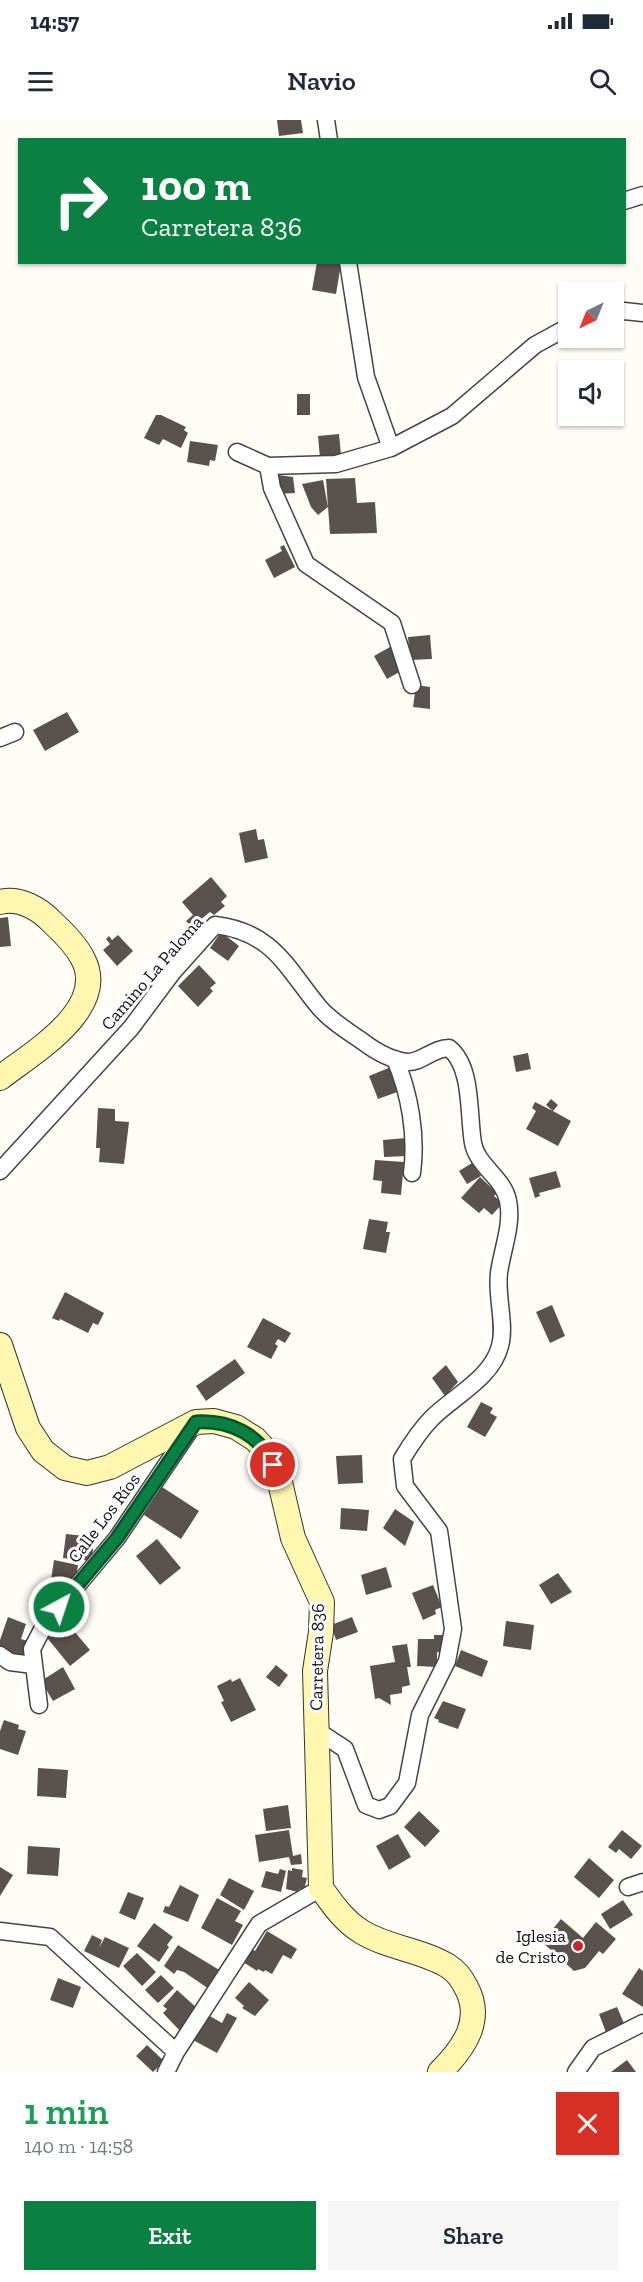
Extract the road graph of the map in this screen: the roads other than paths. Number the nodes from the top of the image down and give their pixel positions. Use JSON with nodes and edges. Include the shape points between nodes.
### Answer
{"nodes":[{"id":1,"x":326,"y":120,"type":"edge"},
{"id":2,"x":329,"y":138,"type":"edge"},
{"id":3,"x":643,"y":195,"type":"edge"},
{"id":4,"x":626,"y":200,"type":"edge"},
{"id":5,"x":348,"y":264,"type":"edge"},
{"id":6,"x":624,"y":311,"type":"edge"},
{"id":7,"x":643,"y":313,"type":"edge"},
{"id":8,"x":558,"y":332,"type":"edge"},
{"id":9,"x":391,"y":448,"type":"junction"},
{"id":10,"x":237,"y":452,"type":"dead end"},
{"id":11,"x":268,"y":466,"type":"junction"},
{"id":12,"x":412,"y":685,"type":"dead end"},
{"id":13,"x":0,"y":902,"type":"edge"},
{"id":14,"x":395,"y":1059,"type":"junction"},
{"id":15,"x":0,"y":1078,"type":"edge"},
{"id":16,"x":0,"y":1171,"type":"edge"},
{"id":17,"x":412,"y":1173,"type":"dead end"},
{"id":18,"x":0,"y":1346,"type":"edge"},
{"id":19,"x":196,"y":1422,"type":"junction"},
{"id":20,"x":0,"y":1655,"type":"edge"},
{"id":21,"x":33,"y":1665,"type":"junction"},
{"id":22,"x":39,"y":1705,"type":"dead end"},
{"id":23,"x":316,"y":1730,"type":"junction"},
{"id":24,"x":321,"y":1888,"type":"junction"},
{"id":25,"x":0,"y":1931,"type":"edge"},
{"id":26,"x":643,"y":2024,"type":"edge"},
{"id":27,"x":176,"y":2052,"type":"junction"},
{"id":28,"x":166,"y":2072,"type":"edge"},
{"id":29,"x":440,"y":2072,"type":"edge"},
{"id":30,"x":576,"y":2072,"type":"edge"}],
"edges":[{"from":1,"to":2,"type":"street"},
{"from":3,"to":4,"type":"street"},
{"from":5,"to":9,"type":"street","via":[[366,377]]},
{"from":6,"to":7,"type":"street"},
{"from":8,"to":9,"type":"street","via":[[535,345],[452,416]]},
{"from":9,"to":11,"type":"street","via":[[336,464]]},
{"from":10,"to":11,"type":"street"},
{"from":11,"to":12,"type":"street","via":[[272,488],[306,564],[392,623]]},
{"from":13,"to":15,"type":"street","via":[[31,905],[51,921],[84,960],[87,977],[86,993],[77,1012],[57,1036]]},
{"from":14,"to":16,"type":"street","name":"Camino La Paloma","via":[[372,1049],[320,1008],[280,956],[254,935],[215,925],[131,1028]]},
{"from":14,"to":17,"type":"street","via":[[410,1112]]},
{"from":14,"to":23,"type":"street","via":[[412,1062],[438,1048],[450,1048],[464,1067],[473,1146],[508,1199],[509,1217],[498,1276],[501,1344],[493,1365],[432,1418],[402,1459],[405,1486],[439,1531],[453,1629],[447,1661],[420,1715],[407,1783],[390,1806],[379,1810],[366,1805],[345,1749]]},
{"from":18,"to":19,"type":"street","via":[[28,1428],[43,1451],[65,1468],[87,1473],[110,1467]]},
{"from":19,"to":21,"type":"street","name":"Calle Los Ríos","via":[[117,1538],[45,1624],[32,1648]]},
{"from":19,"to":23,"type":"street","name":"Carretera 836","via":[[214,1421],[236,1427],[255,1439],[268,1453],[279,1478],[293,1538],[322,1602],[315,1671]]},
{"from":20,"to":21,"type":"street","via":[[10,1662]]},
{"from":21,"to":22,"type":"street","name":"Calle Los Ríos"},
{"from":23,"to":24,"type":"street","name":"Carretera 836"},
{"from":24,"to":27,"type":"street","via":[[259,1924]]},
{"from":24,"to":29,"type":"street","via":[[339,1913],[364,1933],[448,1966],[462,1977],[475,2012],[466,2039]]},
{"from":25,"to":27,"type":"street","via":[[50,1937]]},
{"from":26,"to":30,"type":"street","via":[[593,2048]]},
{"from":27,"to":28,"type":"street"}]}
